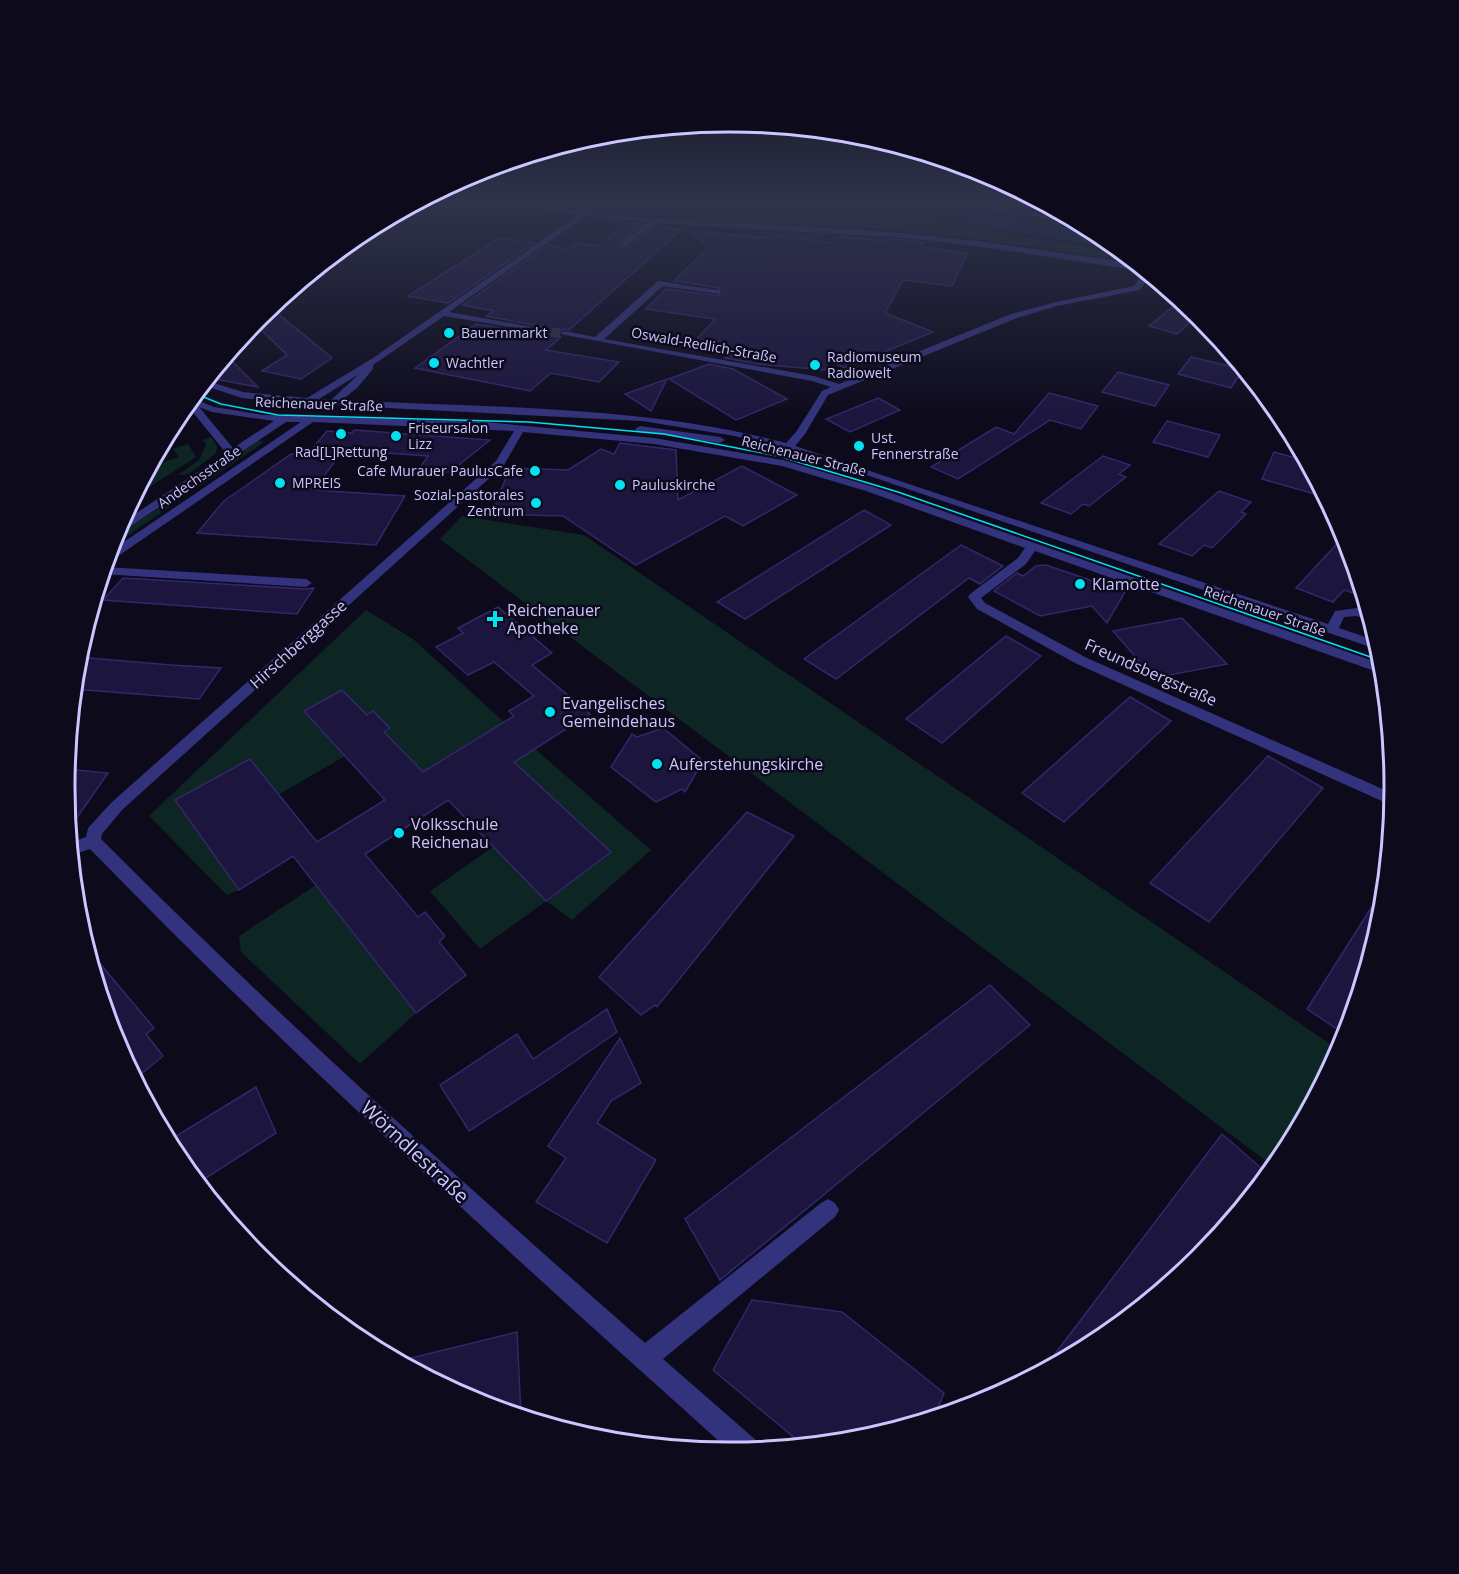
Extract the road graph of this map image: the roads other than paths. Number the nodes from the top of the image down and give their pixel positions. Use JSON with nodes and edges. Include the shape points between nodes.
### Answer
{"nodes":[{"id":1,"x":498,"y":273,"type":"edge"},
{"id":2,"x":1143,"y":281,"type":"edge"},
{"id":3,"x":716,"y":292,"type":"dead end"},
{"id":4,"x":442,"y":313,"type":"junction"},
{"id":5,"x":538,"y":330,"type":"tunnel mouth"},
{"id":6,"x":564,"y":334,"type":"tunnel mouth"},
{"id":7,"x":597,"y":340,"type":"junction"},
{"id":8,"x":376,"y":360,"type":"junction"},
{"id":9,"x":213,"y":386,"type":"edge"},
{"id":10,"x":839,"y":387,"type":"junction"},
{"id":11,"x":306,"y":402,"type":"junction"},
{"id":12,"x":333,"y":403,"type":"junction"},
{"id":13,"x":199,"y":404,"type":"edge"},
{"id":14,"x":196,"y":408,"type":"edge"},
{"id":15,"x":492,"y":410,"type":"junction"},
{"id":16,"x":282,"y":420,"type":"junction"},
{"id":17,"x":309,"y":420,"type":"junction"},
{"id":18,"x":548,"y":423,"type":"junction"},
{"id":19,"x":485,"y":425,"type":"junction"},
{"id":20,"x":520,"y":429,"type":"junction"},
{"id":21,"x":747,"y":435,"type":"junction"},
{"id":22,"x":719,"y":440,"type":"junction"},
{"id":23,"x":789,"y":446,"type":"junction"},
{"id":24,"x":232,"y":454,"type":"junction"},
{"id":25,"x":739,"y":454,"type":"junction"},
{"id":26,"x":181,"y":488,"type":"junction"},
{"id":27,"x":201,"y":493,"type":"junction"},
{"id":28,"x":132,"y":521,"type":"edge"},
{"id":29,"x":1033,"y":545,"type":"junction"},
{"id":30,"x":120,"y":550,"type":"edge"},
{"id":31,"x":112,"y":572,"type":"edge"},
{"id":32,"x":306,"y":583,"type":"dead end"},
{"id":33,"x":1360,"y":613,"type":"edge"},
{"id":34,"x":1332,"y":630,"type":"junction"},
{"id":35,"x":1367,"y":642,"type":"edge"},
{"id":36,"x":1372,"y":665,"type":"edge"},
{"id":37,"x":1384,"y":796,"type":"edge"},
{"id":38,"x":93,"y":841,"type":"junction"},
{"id":39,"x":78,"y":846,"type":"edge"},
{"id":40,"x":828,"y":1210,"type":"dead end"},
{"id":41,"x":645,"y":1358,"type":"junction"},
{"id":42,"x":739,"y":1442,"type":"edge"}],
"edges":[{"from":1,"to":4,"type":"street"},
{"from":2,"to":10,"type":"street","via":[[1137,288],[1014,316]]},
{"from":3,"to":7,"type":"street","via":[[661,283]]},
{"from":4,"to":5,"type":"street"},
{"from":4,"to":8,"type":"street"},
{"from":6,"to":7,"type":"street","name":"Oswald-Redlich-Straße"},
{"from":7,"to":10,"type":"street","name":"Oswald-Redlich-Straße","via":[[814,378]]},
{"from":8,"to":11,"type":"street","name":"Andechsstraße"},
{"from":8,"to":12,"type":"street","name":"Andechsstraße"},
{"from":9,"to":11,"type":"street","name":"Reichenauer Straße","via":[[242,395]]},
{"from":10,"to":23,"type":"street","via":[[825,393]]},
{"from":11,"to":12,"type":"street","name":"Reichenauer Straße"},
{"from":11,"to":16,"type":"street","name":"Andechsstraße"},
{"from":12,"to":15,"type":"street","name":"Reichenauer Straße"},
{"from":12,"to":17,"type":"street","name":"Andechsstraße"},
{"from":13,"to":16,"type":"street","name":"Reichenauer Straße","via":[[234,414]]},
{"from":14,"to":24,"type":"street"},
{"from":15,"to":18,"type":"street"},
{"from":15,"to":21,"type":"street","name":"Reichenauer Straße","via":[[642,418]]},
{"from":16,"to":17,"type":"street","name":"Reichenauer Straße"},
{"from":16,"to":24,"type":"street","name":"Andechsstraße"},
{"from":17,"to":19,"type":"street","name":"Reichenauer Straße"},
{"from":17,"to":27,"type":"street","name":"Andechsstraße"},
{"from":18,"to":19,"type":"street"},
{"from":18,"to":22,"type":"street","via":[[624,427]]},
{"from":19,"to":20,"type":"street","name":"Reichenauer Straße"},
{"from":20,"to":25,"type":"street","name":"Reichenauer Straße","via":[[634,438]]},
{"from":20,"to":38,"type":"street","name":"Hirschberggasse","via":[[501,463],[117,806],[94,832]]},
{"from":21,"to":22,"type":"street"},
{"from":21,"to":23,"type":"street","name":"Reichenauer Straße"},
{"from":22,"to":25,"type":"street"},
{"from":23,"to":34,"type":"street","name":"Reichenauer Straße"},
{"from":24,"to":26,"type":"street","name":"Andechsstraße"},
{"from":25,"to":29,"type":"street","name":"Reichenauer Straße","via":[[838,478]]},
{"from":26,"to":27,"type":"street"},
{"from":26,"to":28,"type":"street","name":"Andechsstraße"},
{"from":27,"to":30,"type":"street","name":"Andechsstraße"},
{"from":29,"to":36,"type":"street","name":"Reichenauer Straße"},
{"from":29,"to":37,"type":"street","name":"Freundsbergstraße","via":[[1022,561],[974,597],[981,606],[1082,661]]},
{"from":31,"to":32,"type":"street"},
{"from":33,"to":34,"type":"street","via":[[1339,614]]},
{"from":34,"to":35,"type":"street","name":"Reichenauer Straße"},
{"from":38,"to":39,"type":"street"},
{"from":38,"to":41,"type":"street","name":"Wörndlestraße","via":[[212,962],[429,1165]]},
{"from":40,"to":41,"type":"street"},
{"from":41,"to":42,"type":"street","name":"Wörndlestraße"}]}
